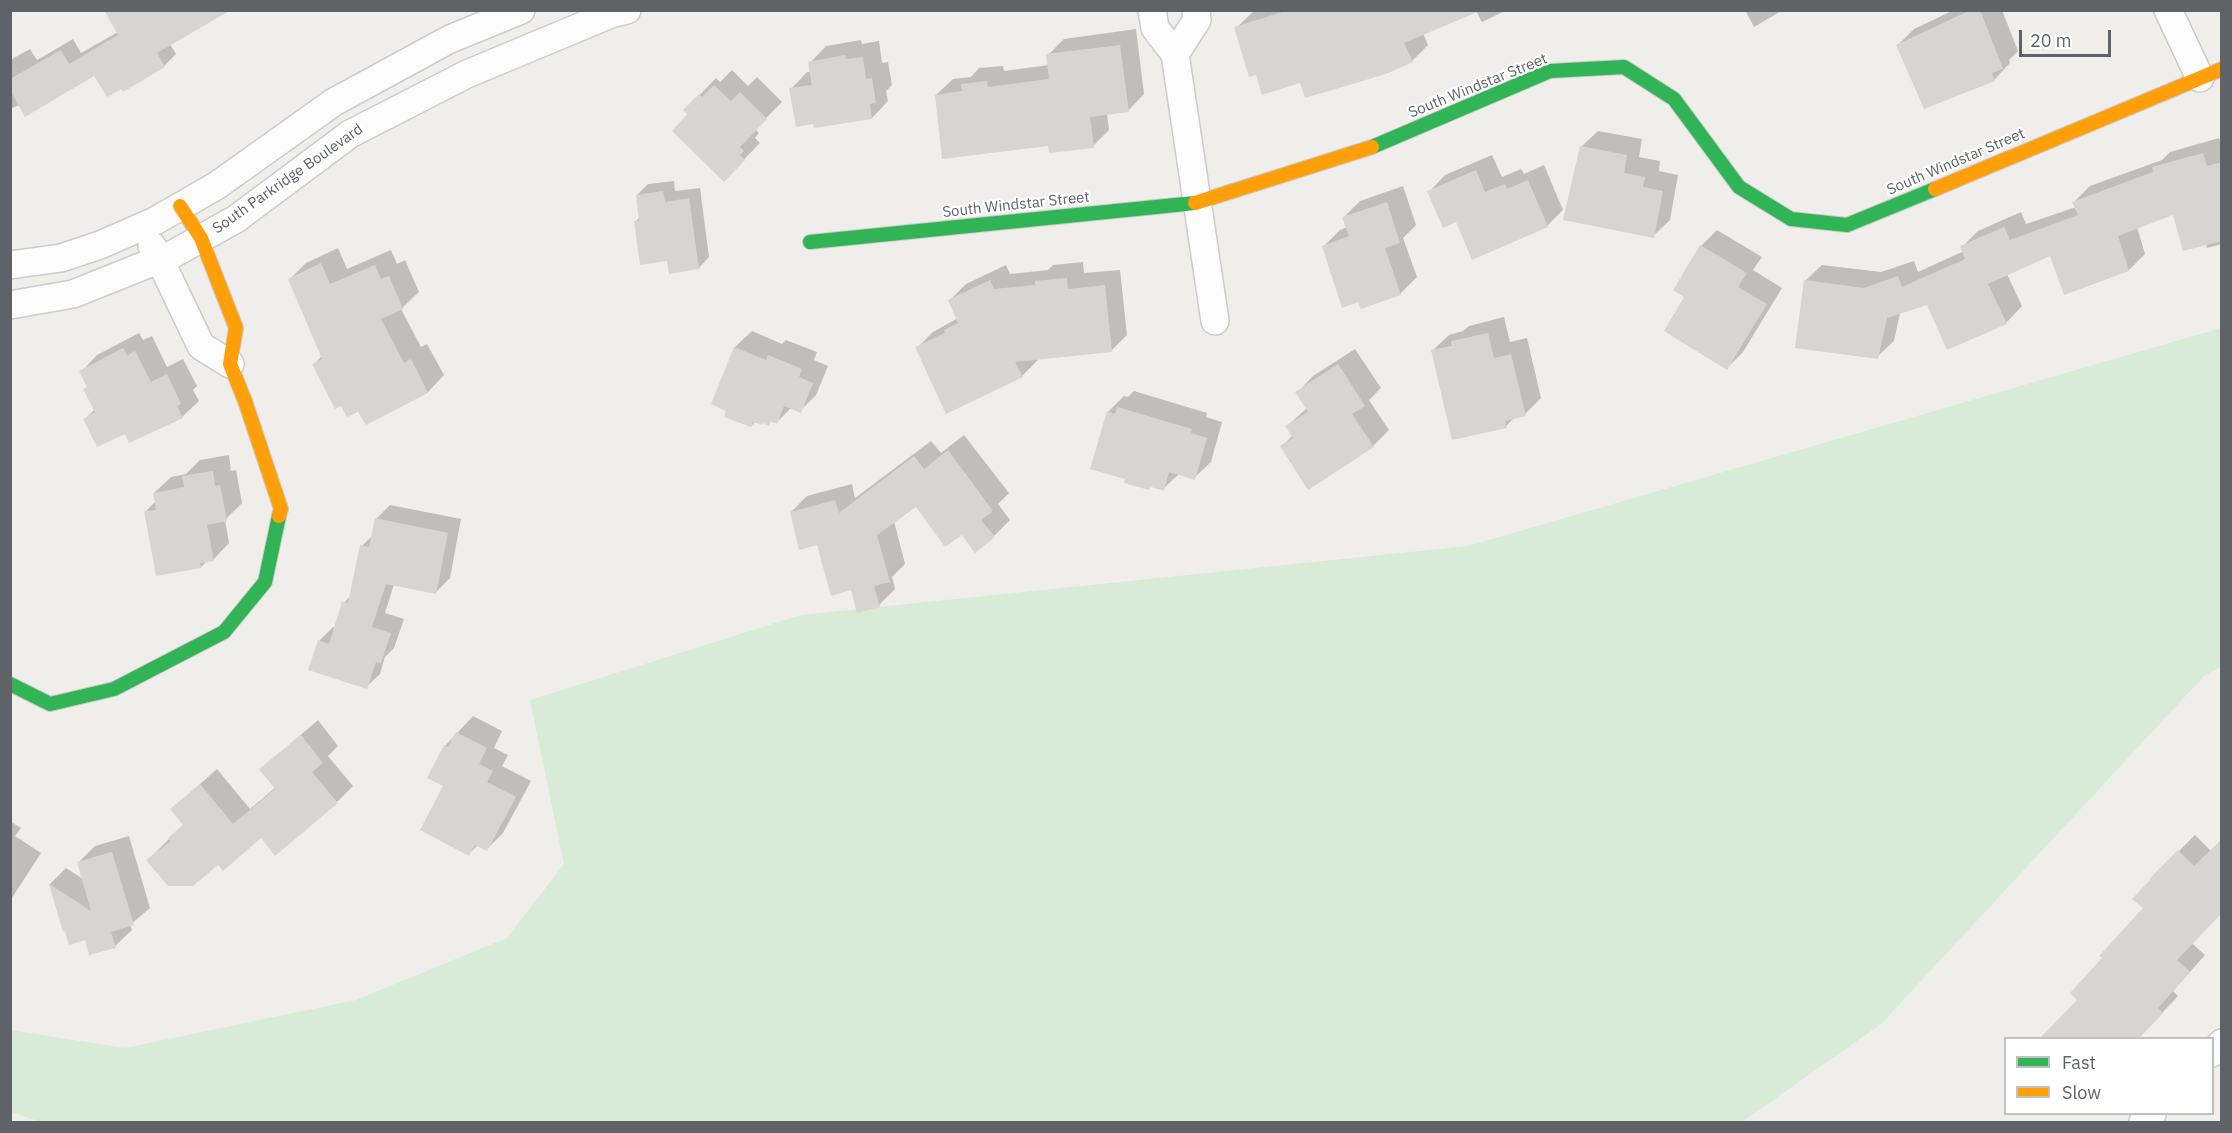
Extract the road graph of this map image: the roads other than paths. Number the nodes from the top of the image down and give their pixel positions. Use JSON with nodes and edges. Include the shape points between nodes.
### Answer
{"nodes":[{"id":1,"x":521,"y":10,"type":"edge"},
{"id":2,"x":627,"y":10,"type":"edge"},
{"id":3,"x":1152,"y":10,"type":"edge"},
{"id":4,"x":1196,"y":10,"type":"edge"},
{"id":5,"x":2168,"y":10,"type":"edge"},
{"id":6,"x":1175,"y":54,"type":"junction"},
{"id":7,"x":2211,"y":74,"type":"edge"},
{"id":8,"x":1197,"y":203,"type":"junction"},
{"id":9,"x":180,"y":206,"type":"junction"},
{"id":10,"x":140,"y":228,"type":"junction"},
{"id":11,"x":201,"y":238,"type":"junction"},
{"id":12,"x":810,"y":242,"type":"dead end"},
{"id":13,"x":160,"y":260,"type":"junction"},
{"id":14,"x":10,"y":266,"type":"edge"},
{"id":15,"x":10,"y":305,"type":"edge"},
{"id":16,"x":1215,"y":321,"type":"dead end"},
{"id":17,"x":230,"y":364,"type":"junction"},
{"id":18,"x":10,"y":684,"type":"edge"}],
"edges":[{"from":1,"to":9,"type":"street","via":[[450,39],[334,102],[216,186]]},
{"from":2,"to":11,"type":"street","name":"South Parkridge Boulevard","via":[[466,74],[350,134],[236,219]]},
{"from":3,"to":6,"type":"street","via":[[1155,28]]},
{"from":4,"to":6,"type":"street","via":[[1197,20]]},
{"from":5,"to":7,"type":"street"},
{"from":6,"to":8,"type":"street"},
{"from":7,"to":8,"type":"street","name":"South Windstar Street","via":[[1847,225],[1791,219],[1739,186],[1674,99],[1624,67],[1550,71],[1382,144]]},
{"from":8,"to":12,"type":"street","name":"South Windstar Street"},
{"from":8,"to":16,"type":"street"},
{"from":9,"to":10,"type":"street"},
{"from":9,"to":11,"type":"street"},
{"from":10,"to":13,"type":"street"},
{"from":10,"to":14,"type":"street","via":[[61,258]]},
{"from":11,"to":13,"type":"street","name":"South Parkridge Boulevard"},
{"from":11,"to":17,"type":"street","via":[[236,328]]},
{"from":13,"to":15,"type":"street","name":"South Parkridge Boulevard","via":[[73,294]]},
{"from":13,"to":17,"type":"street","via":[[201,346]]},
{"from":17,"to":18,"type":"street","via":[[281,509],[265,582],[224,632],[114,689],[50,704]]}]}
